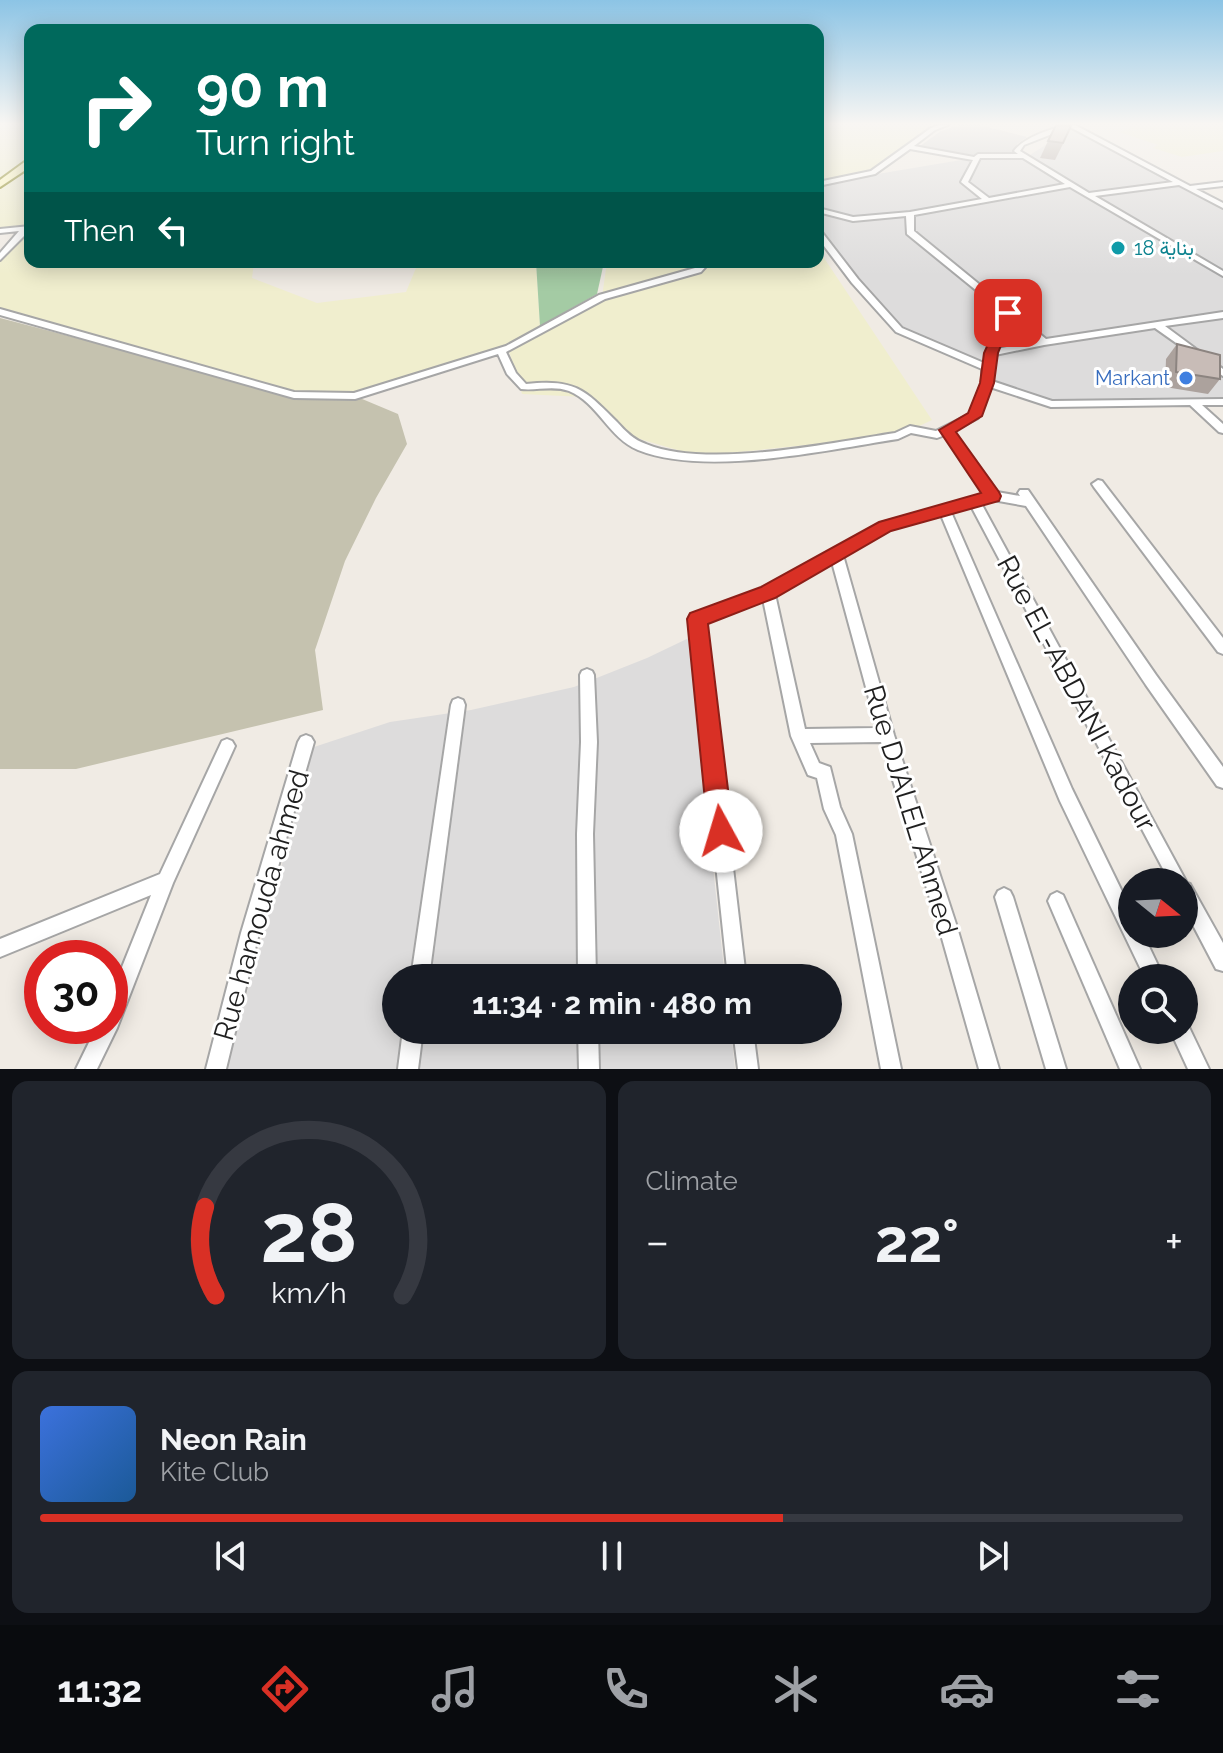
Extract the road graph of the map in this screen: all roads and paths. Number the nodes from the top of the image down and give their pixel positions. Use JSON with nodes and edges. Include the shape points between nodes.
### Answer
{"nodes":[{"id":1,"x":864,"y":175,"type":"edge"},
{"id":2,"x":968,"y":175,"type":"edge"},
{"id":3,"x":1054,"y":175,"type":"edge"},
{"id":4,"x":1164,"y":175,"type":"edge"},
{"id":5,"x":824,"y":183,"type":"edge"},
{"id":6,"x":1179,"y":183,"type":"junction"},
{"id":7,"x":1223,"y":184,"type":"edge"},
{"id":8,"x":1071,"y":185,"type":"junction"},
{"id":9,"x":1190,"y":188,"type":"junction"},
{"id":10,"x":1088,"y":195,"type":"junction"},
{"id":11,"x":988,"y":200,"type":"junction"},
{"id":12,"x":1223,"y":206,"type":"edge"},
{"id":13,"x":824,"y":212,"type":"edge"},
{"id":14,"x":910,"y":214,"type":"junction"},
{"id":15,"x":874,"y":219,"type":"junction"},
{"id":16,"x":24,"y":228,"type":"edge"},
{"id":17,"x":0,"y":231,"type":"edge"},
{"id":18,"x":24,"y":232,"type":"edge"},
{"id":19,"x":910,"y":232,"type":"junction"},
{"id":20,"x":824,"y":241,"type":"edge"},
{"id":21,"x":0,"y":258,"type":"edge"},
{"id":22,"x":700,"y":268,"type":"edge"},
{"id":23,"x":1223,"y":274,"type":"edge"},
{"id":24,"x":0,"y":312,"type":"edge"},
{"id":25,"x":1008,"y":313,"type":"junction"},
{"id":26,"x":1223,"y":315,"type":"edge"},
{"id":27,"x":1157,"y":325,"type":"junction"},
{"id":28,"x":1044,"y":342,"type":"junction"},
{"id":29,"x":501,"y":350,"type":"junction"},
{"id":30,"x":991,"y":353,"type":"junction"},
{"id":31,"x":987,"y":368,"type":"junction"},
{"id":32,"x":1223,"y":373,"type":"edge"},
{"id":33,"x":987,"y":383,"type":"junction"},
{"id":34,"x":1223,"y":402,"type":"edge"},
{"id":35,"x":1194,"y":404,"type":"junction"},
{"id":36,"x":947,"y":430,"type":"junction"},
{"id":37,"x":1223,"y":430,"type":"edge"},
{"id":38,"x":1098,"y":484,"type":"dead end"},
{"id":39,"x":993,"y":496,"type":"junction"},
{"id":40,"x":975,"y":503,"type":"junction"},
{"id":41,"x":944,"y":509,"type":"junction"},
{"id":42,"x":836,"y":552,"type":"junction"},
{"id":43,"x":768,"y":592,"type":"junction"},
{"id":44,"x":1223,"y":648,"type":"edge"},
{"id":45,"x":587,"y":675,"type":"dead end"},
{"id":46,"x":458,"y":705,"type":"dead end"},
{"id":47,"x":886,"y":735,"type":"junction"},
{"id":48,"x":799,"y":736,"type":"junction"},
{"id":49,"x":306,"y":742,"type":"dead end"},
{"id":50,"x":227,"y":746,"type":"dead end"},
{"id":51,"x":1223,"y":780,"type":"edge"},
{"id":52,"x":1171,"y":868,"type":"edge"},
{"id":53,"x":166,"y":880,"type":"junction"},
{"id":54,"x":1004,"y":897,"type":"dead end"},
{"id":55,"x":1057,"y":901,"type":"dead end"},
{"id":56,"x":1118,"y":902,"type":"edge"},
{"id":57,"x":1198,"y":916,"type":"edge"},
{"id":58,"x":0,"y":948,"type":"edge"},
{"id":59,"x":1223,"y":962,"type":"edge"},
{"id":60,"x":422,"y":964,"type":"edge"},
{"id":61,"x":587,"y":964,"type":"edge"},
{"id":62,"x":735,"y":964,"type":"edge"},
{"id":63,"x":128,"y":975,"type":"edge"},
{"id":64,"x":98,"y":1044,"type":"edge"},
{"id":65,"x":411,"y":1044,"type":"edge"},
{"id":66,"x":588,"y":1044,"type":"edge"},
{"id":67,"x":745,"y":1044,"type":"edge"},
{"id":68,"x":1187,"y":1044,"type":"edge"},
{"id":69,"x":86,"y":1069,"type":"edge"},
{"id":70,"x":216,"y":1069,"type":"edge"},
{"id":71,"x":408,"y":1069,"type":"edge"},
{"id":72,"x":589,"y":1069,"type":"edge"},
{"id":73,"x":748,"y":1069,"type":"edge"},
{"id":74,"x":891,"y":1069,"type":"edge"},
{"id":75,"x":989,"y":1069,"type":"edge"},
{"id":76,"x":1056,"y":1069,"type":"edge"},
{"id":77,"x":1130,"y":1069,"type":"edge"},
{"id":78,"x":1199,"y":1069,"type":"edge"}],
"edges":[{"from":1,"to":5,"type":"street"},
{"from":2,"to":11,"type":"street","via":[[964,182]]},
{"from":3,"to":8,"type":"street"},
{"from":4,"to":6,"type":"street"},
{"from":6,"to":9,"type":"street"},
{"from":6,"to":10,"type":"street"},
{"from":7,"to":9,"type":"street"},
{"from":8,"to":10,"type":"street"},
{"from":8,"to":11,"type":"street"},
{"from":9,"to":12,"type":"street"},
{"from":10,"to":23,"type":"street"},
{"from":11,"to":14,"type":"street"},
{"from":13,"to":15,"type":"street"},
{"from":14,"to":15,"type":"street"},
{"from":14,"to":19,"type":"street"},
{"from":15,"to":19,"type":"street"},
{"from":16,"to":17,"type":"street"},
{"from":18,"to":21,"type":"street"},
{"from":19,"to":25,"type":"street"},
{"from":20,"to":31,"type":"street","via":[[899,330]]},
{"from":22,"to":29,"type":"street","via":[[602,297]]},
{"from":24,"to":29,"type":"street","via":[[294,395],[355,396]]},
{"from":25,"to":28,"type":"street"},
{"from":25,"to":30,"type":"street"},
{"from":26,"to":27,"type":"street"},
{"from":27,"to":28,"type":"street"},
{"from":27,"to":32,"type":"street"},
{"from":28,"to":30,"type":"street"},
{"from":29,"to":36,"type":"street","via":[[524,387],[563,385],[585,397],[619,433],[643,448],[698,456],[778,453],[898,436],[910,429],[937,435]]},
{"from":30,"to":31,"type":"street"},
{"from":31,"to":33,"type":"street"},
{"from":33,"to":35,"type":"street","via":[[1051,404]]},
{"from":33,"to":36,"type":"street","via":[[974,416]]},
{"from":34,"to":35,"type":"street"},
{"from":35,"to":37,"type":"street"},
{"from":36,"to":39,"type":"street"},
{"from":38,"to":44,"type":"street"},
{"from":39,"to":40,"type":"street"},
{"from":39,"to":51,"type":"street","via":[[1027,498]]},
{"from":40,"to":41,"type":"street"},
{"from":40,"to":52,"type":"street","name":"Rue EL-ABDANI Kadour"},
{"from":41,"to":42,"type":"street","via":[[885,526]]},
{"from":41,"to":56,"type":"street","via":[[1066,795]]},
{"from":42,"to":43,"type":"street"},
{"from":42,"to":47,"type":"street","name":"Rue DJALEL Ahmed"},
{"from":43,"to":48,"type":"street"},
{"from":43,"to":62,"type":"street","via":[[697,619]]},
{"from":45,"to":61,"type":"street"},
{"from":46,"to":60,"type":"street"},
{"from":47,"to":48,"type":"street"},
{"from":47,"to":75,"type":"street","name":"Rue DJALEL Ahmed"},
{"from":48,"to":74,"type":"street","via":[[814,770],[824,772],[844,834]]},
{"from":49,"to":70,"type":"street","name":"Rue hamouda ahmed"},
{"from":50,"to":53,"type":"street"},
{"from":53,"to":58,"type":"street"},
{"from":53,"to":63,"type":"street"},
{"from":54,"to":76,"type":"street"},
{"from":55,"to":77,"type":"street"},
{"from":57,"to":59,"type":"street"},
{"from":64,"to":69,"type":"street"},
{"from":65,"to":71,"type":"street"},
{"from":66,"to":72,"type":"street"},
{"from":67,"to":73,"type":"street"},
{"from":68,"to":78,"type":"street"}]}
